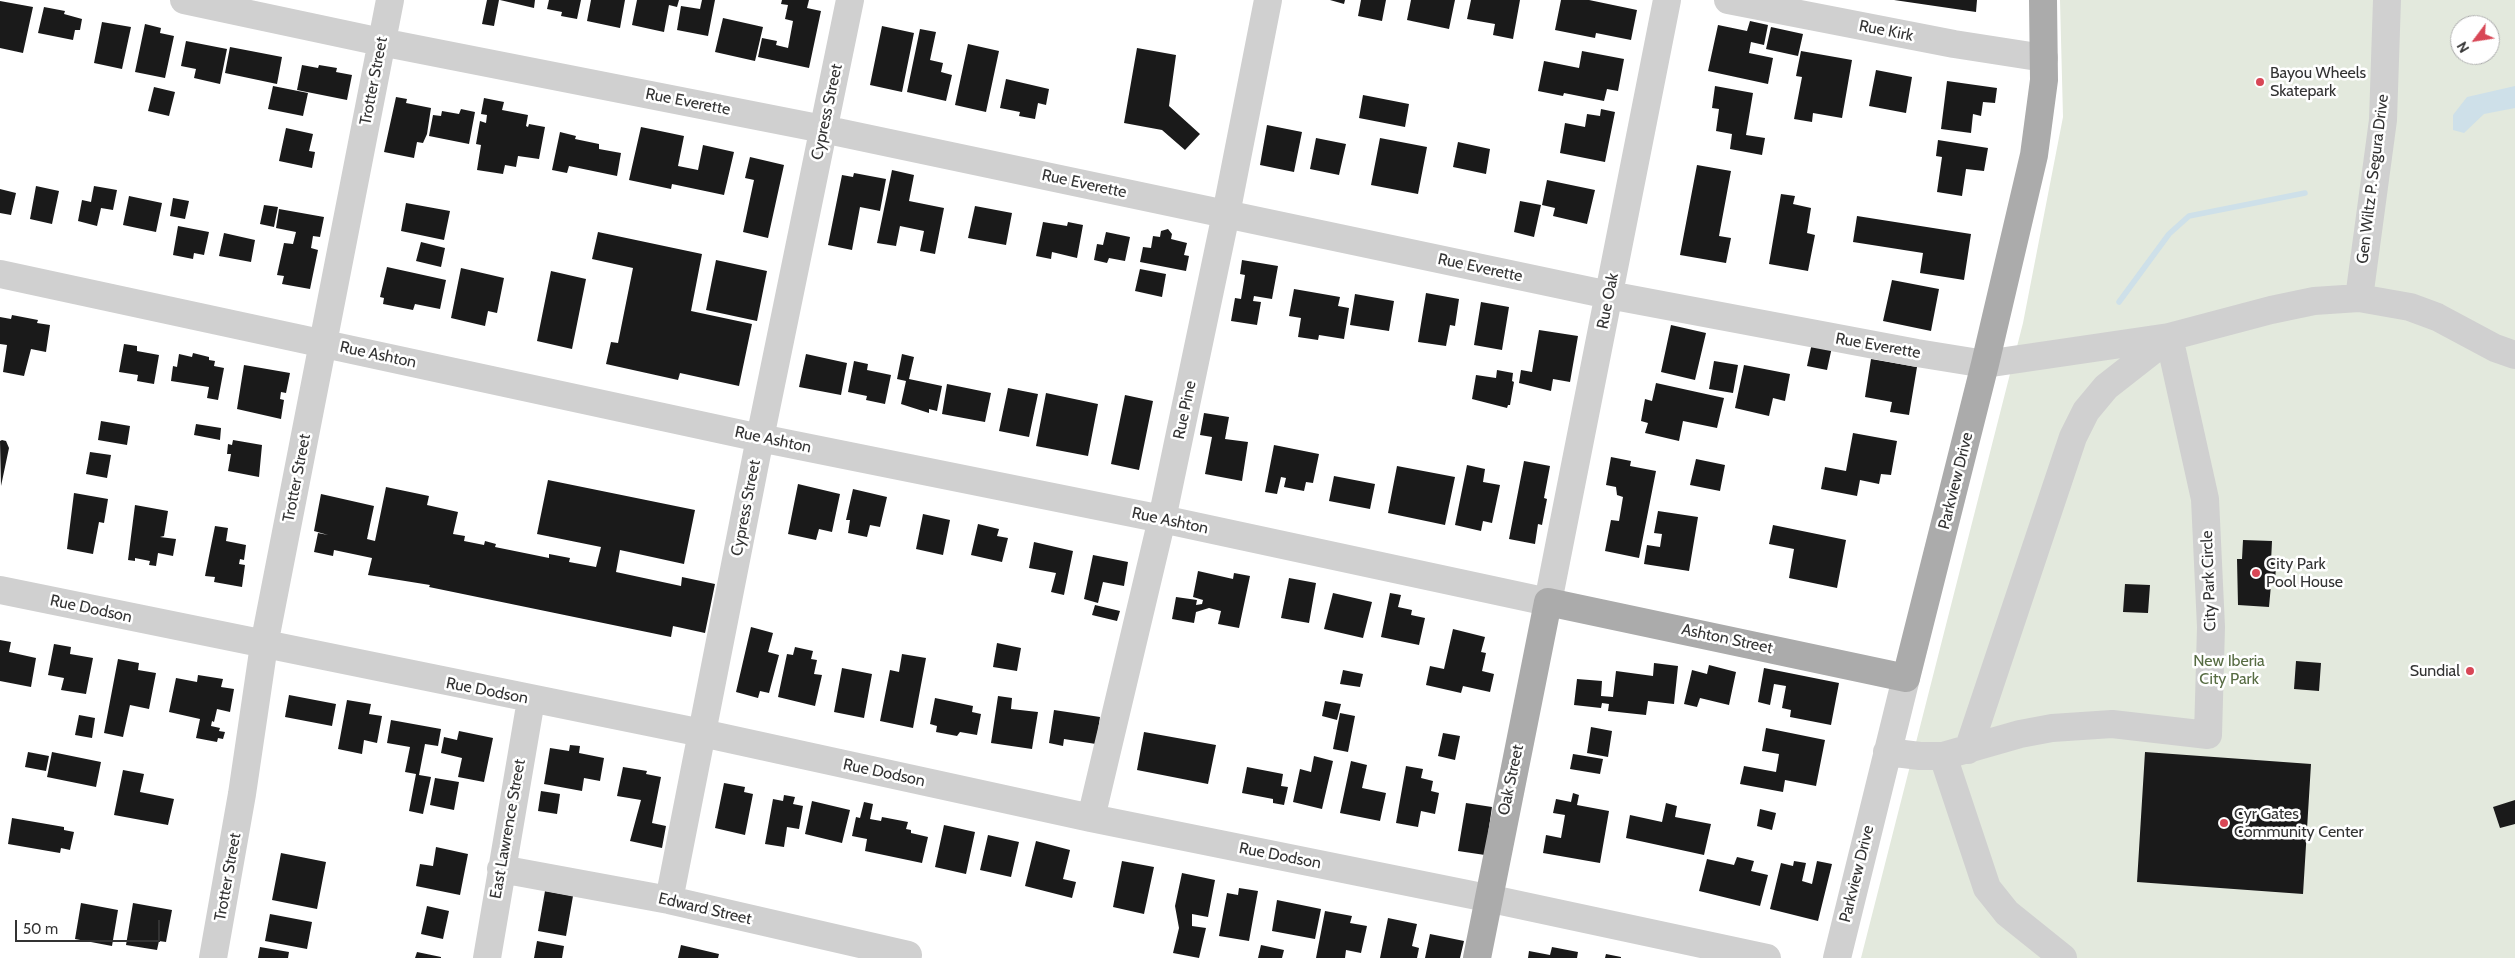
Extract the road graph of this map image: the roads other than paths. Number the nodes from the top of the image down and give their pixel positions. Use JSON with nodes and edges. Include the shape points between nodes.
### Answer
{"nodes":[{"id":1,"x":184,"y":0,"type":"edge"},
{"id":2,"x":390,"y":0,"type":"edge"},
{"id":3,"x":850,"y":0,"type":"edge"},
{"id":4,"x":1268,"y":0,"type":"edge"},
{"id":5,"x":1667,"y":0,"type":"edge"},
{"id":6,"x":1728,"y":0,"type":"edge"},
{"id":7,"x":2043,"y":0,"type":"edge"},
{"id":8,"x":2387,"y":0,"type":"edge"},
{"id":9,"x":381,"y":42,"type":"junction"},
{"id":10,"x":2044,"y":58,"type":"junction"},
{"id":11,"x":823,"y":129,"type":"junction"},
{"id":12,"x":1226,"y":214,"type":"junction"},
{"id":13,"x":0,"y":274,"type":"edge"},
{"id":14,"x":1609,"y":296,"type":"junction"},
{"id":15,"x":2358,"y":298,"type":"junction"},
{"id":16,"x":2169,"y":337,"type":"junction"},
{"id":17,"x":323,"y":343,"type":"junction"},
{"id":18,"x":2515,"y":354,"type":"edge"},
{"id":19,"x":1985,"y":364,"type":"junction"},
{"id":20,"x":760,"y":438,"type":"junction"},
{"id":21,"x":1162,"y":519,"type":"junction"},
{"id":22,"x":0,"y":590,"type":"edge"},
{"id":23,"x":1548,"y":602,"type":"junction"},
{"id":24,"x":264,"y":645,"type":"junction"},
{"id":25,"x":1906,"y":678,"type":"junction"},
{"id":26,"x":531,"y":700,"type":"junction"},
{"id":27,"x":702,"y":732,"type":"junction"},
{"id":28,"x":1887,"y":752,"type":"junction"},
{"id":29,"x":1955,"y":753,"type":"junction"},
{"id":30,"x":1091,"y":818,"type":"junction"},
{"id":31,"x":501,"y":870,"type":"junction"},
{"id":32,"x":1487,"y":898,"type":"junction"},
{"id":33,"x":669,"y":900,"type":"junction"},
{"id":34,"x":908,"y":955,"type":"dead end"},
{"id":35,"x":213,"y":958,"type":"edge"},
{"id":36,"x":487,"y":958,"type":"edge"},
{"id":37,"x":1477,"y":958,"type":"edge"},
{"id":38,"x":1767,"y":958,"type":"edge"},
{"id":39,"x":1837,"y":958,"type":"edge"},
{"id":40,"x":2063,"y":958,"type":"edge"}],
"edges":[{"from":1,"to":9,"type":"street","name":"Rue Everette"},
{"from":2,"to":9,"type":"street","name":"Trotter Street"},
{"from":3,"to":11,"type":"street","name":"Cypress Street"},
{"from":4,"to":12,"type":"street","name":"Rue Pine"},
{"from":5,"to":14,"type":"street","name":"Rue Oak"},
{"from":6,"to":10,"type":"street","name":"Rue Kirk"},
{"from":7,"to":10,"type":"main road","name":"Parkview Drive"},
{"from":8,"to":15,"type":"street","name":"Gen Wiltz P. Segura Drive","via":[[2383,120]]},
{"from":9,"to":11,"type":"street","name":"Rue Everette"},
{"from":9,"to":17,"type":"street","name":"Trotter Street"},
{"from":10,"to":19,"type":"main road","name":"Parkview Drive","via":[[2034,155]]},
{"from":11,"to":12,"type":"street","name":"Rue Everette"},
{"from":11,"to":20,"type":"street","name":"Cypress Street"},
{"from":12,"to":14,"type":"street","name":"Rue Everette"},
{"from":12,"to":21,"type":"street","name":"Rue Pine"},
{"from":13,"to":17,"type":"street","name":"Rue Ashton"},
{"from":14,"to":19,"type":"street","name":"Rue Everette"},
{"from":14,"to":23,"type":"street","name":"Rue Oak"},
{"from":15,"to":16,"type":"street","via":[[2314,301]]},
{"from":15,"to":18,"type":"street","via":[[2410,307],[2437,317],[2495,348]]},
{"from":16,"to":19,"type":"street"},
{"from":16,"to":29,"type":"street","via":[[2106,387],[2086,411],[2073,437]]},
{"from":16,"to":29,"type":"street","name":"City Park Circle","via":[[2205,499],[2211,627],[2208,734],[2112,724],[2052,728]]},
{"from":17,"to":20,"type":"street","name":"Rue Ashton"},
{"from":17,"to":24,"type":"street","name":"Trotter Street"},
{"from":19,"to":25,"type":"main road","name":"Parkview Drive"},
{"from":20,"to":21,"type":"street","name":"Rue Ashton"},
{"from":20,"to":27,"type":"street","name":"Cypress Street"},
{"from":21,"to":23,"type":"street","name":"Rue Ashton"},
{"from":21,"to":30,"type":"street","name":"Rue Pine"},
{"from":22,"to":24,"type":"street","name":"Rue Dodson"},
{"from":23,"to":25,"type":"main road","name":"Ashton Street"},
{"from":23,"to":32,"type":"main road","name":"Oak Street"},
{"from":24,"to":26,"type":"street","name":"Rue Dodson"},
{"from":24,"to":35,"type":"street","name":"Trotter Street"},
{"from":25,"to":28,"type":"street","name":"Parkview Drive"},
{"from":26,"to":27,"type":"street","name":"Rue Dodson"},
{"from":26,"to":31,"type":"street","name":"East Lawrence Street"},
{"from":27,"to":30,"type":"street","name":"Rue Dodson"},
{"from":27,"to":33,"type":"street","name":"Cypress Street"},
{"from":28,"to":29,"type":"street","name":"City Park Circle","via":[[1920,756]]},
{"from":28,"to":39,"type":"street","name":"Parkview Drive"},
{"from":29,"to":40,"type":"street","via":[[1987,888],[2007,913]]},
{"from":30,"to":32,"type":"street","name":"Rue Dodson"},
{"from":31,"to":33,"type":"street","name":"Edward Street"},
{"from":31,"to":36,"type":"street","name":"East Lawrence Street"},
{"from":32,"to":37,"type":"main road","name":"Oak Street"},
{"from":32,"to":38,"type":"street","name":"Rue Dodson"},
{"from":33,"to":34,"type":"street","name":"Edward Street"}]}
